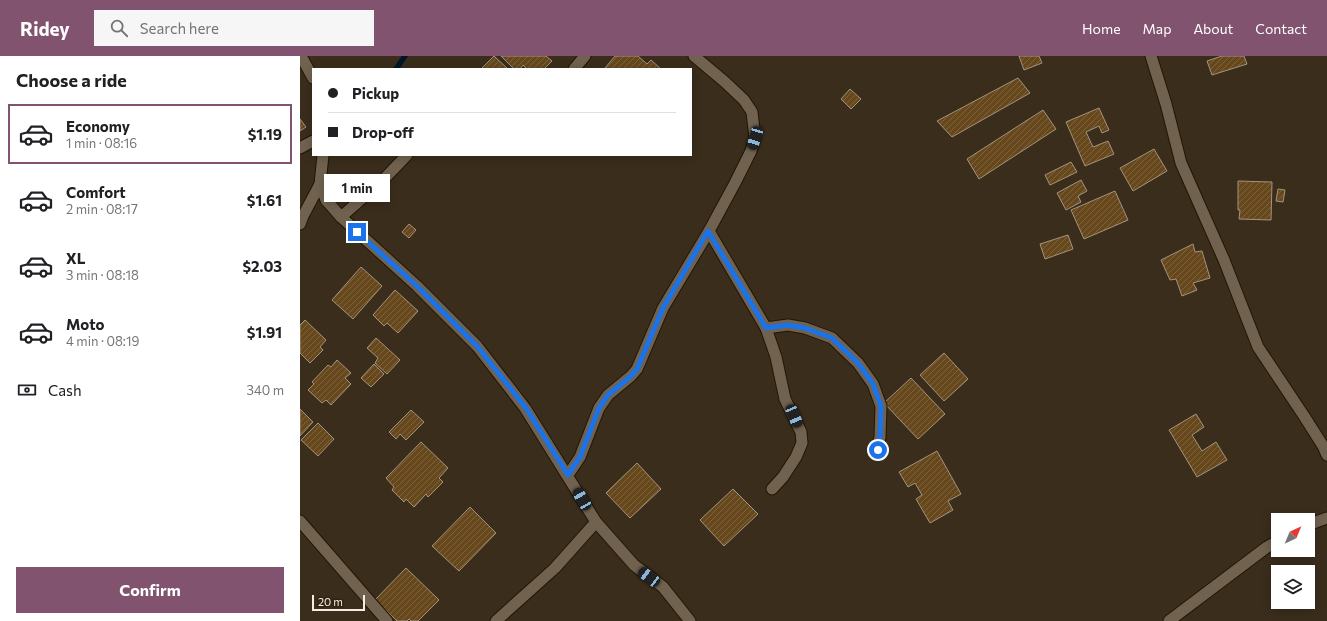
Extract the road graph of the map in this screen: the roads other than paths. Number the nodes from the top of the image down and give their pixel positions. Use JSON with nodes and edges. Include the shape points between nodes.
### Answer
{"nodes":[{"id":1,"x":301,"y":56,"type":"edge"},
{"id":2,"x":585,"y":56,"type":"edge"},
{"id":3,"x":694,"y":56,"type":"edge"},
{"id":4,"x":1151,"y":56,"type":"edge"},
{"id":5,"x":575,"y":68,"type":"edge"},
{"id":6,"x":312,"y":76,"type":"edge"},
{"id":7,"x":312,"y":142,"type":"edge"},
{"id":8,"x":300,"y":148,"type":"edge"},
{"id":9,"x":324,"y":156,"type":"edge"},
{"id":10,"x":406,"y":156,"type":"edge"},
{"id":11,"x":320,"y":184,"type":"junction"},
{"id":12,"x":341,"y":217,"type":"junction"},
{"id":13,"x":300,"y":224,"type":"edge"},
{"id":14,"x":708,"y":231,"type":"junction"},
{"id":15,"x":766,"y":328,"type":"junction"},
{"id":16,"x":878,"y":450,"type":"dead end"},
{"id":17,"x":1327,"y":455,"type":"edge"},
{"id":18,"x":568,"y":475,"type":"junction"},
{"id":19,"x":772,"y":489,"type":"dead end"},
{"id":20,"x":1327,"y":518,"type":"edge"},
{"id":21,"x":300,"y":521,"type":"edge"},
{"id":22,"x":596,"y":522,"type":"junction"},
{"id":23,"x":1315,"y":522,"type":"edge"},
{"id":24,"x":1271,"y":545,"type":"edge"},
{"id":25,"x":387,"y":621,"type":"edge"},
{"id":26,"x":496,"y":621,"type":"edge"},
{"id":27,"x":690,"y":621,"type":"edge"},
{"id":28,"x":1169,"y":621,"type":"edge"}],
"edges":[{"from":1,"to":6,"type":"street"},
{"from":2,"to":5,"type":"street"},
{"from":3,"to":14,"type":"street","via":[[744,100],[752,112],[755,138],[751,151]]},
{"from":4,"to":17,"type":"street","via":[[1181,163],[1224,260],[1258,347]]},
{"from":7,"to":8,"type":"street"},
{"from":9,"to":11,"type":"street"},
{"from":10,"to":12,"type":"street"},
{"from":11,"to":12,"type":"street","via":[[326,200]]},
{"from":11,"to":13,"type":"street"},
{"from":12,"to":18,"type":"street","via":[[417,286],[477,346],[526,408]]},
{"from":14,"to":15,"type":"street"},
{"from":14,"to":18,"type":"street","via":[[663,308],[637,369],[608,395],[599,408],[580,457]]},
{"from":15,"to":16,"type":"street","via":[[788,325],[832,338],[858,363],[873,384],[881,406]]},
{"from":15,"to":19,"type":"street","via":[[776,357],[785,399],[801,432],[802,443],[783,477]]},
{"from":18,"to":22,"type":"street"},
{"from":20,"to":23,"type":"street"},
{"from":21,"to":25,"type":"street"},
{"from":22,"to":26,"type":"street","via":[[555,568]]},
{"from":22,"to":27,"type":"street","via":[[634,565],[663,587]]},
{"from":24,"to":28,"type":"street"}]}
